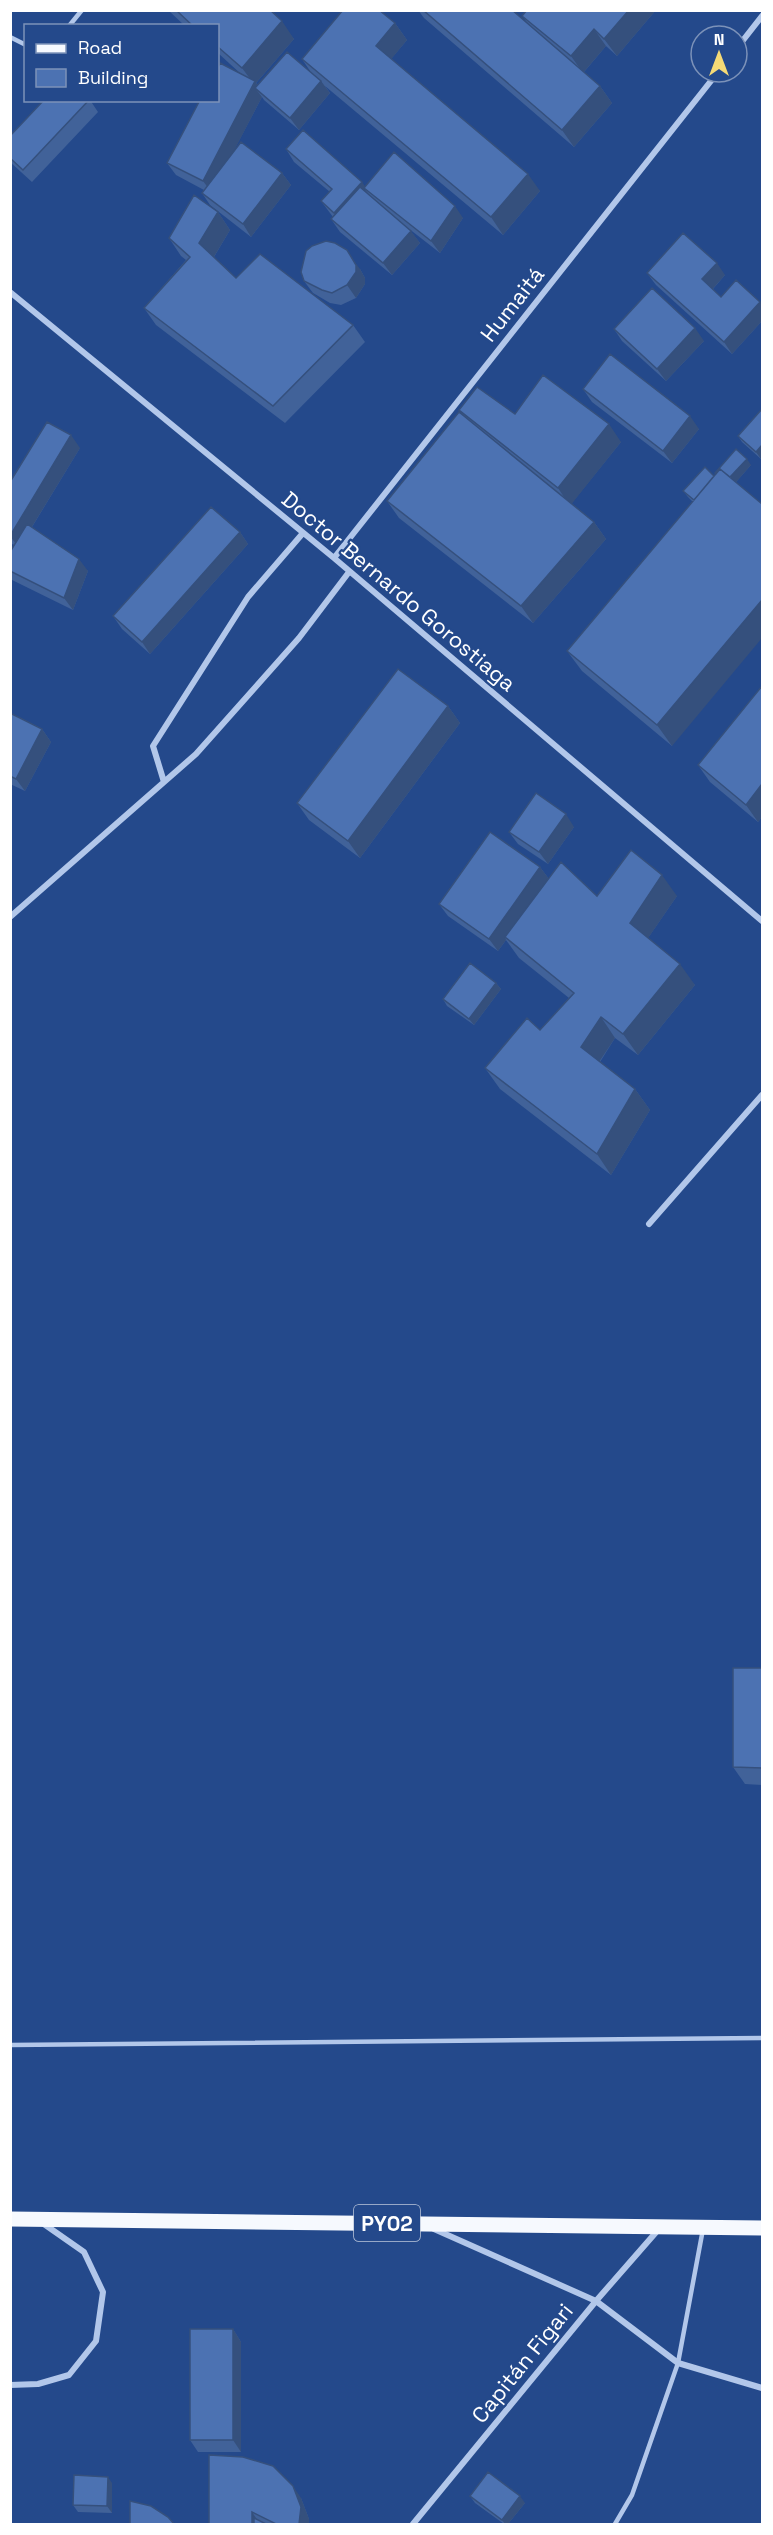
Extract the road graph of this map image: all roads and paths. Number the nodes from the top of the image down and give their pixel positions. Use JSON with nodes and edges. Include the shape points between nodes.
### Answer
{"nodes":[{"id":1,"x":82,"y":10,"type":"edge"},
{"id":2,"x":756,"y":10,"type":"edge"},
{"id":3,"x":762,"y":16,"type":"edge"},
{"id":4,"x":71,"y":24,"type":"edge"},
{"id":5,"x":749,"y":33,"type":"edge"},
{"id":6,"x":10,"y":37,"type":"edge"},
{"id":7,"x":24,"y":44,"type":"edge"},
{"id":8,"x":709,"y":84,"type":"edge"},
{"id":9,"x":10,"y":292,"type":"edge"},
{"id":10,"x":303,"y":533,"type":"junction"},
{"id":11,"x":334,"y":558,"type":"junction"},
{"id":12,"x":349,"y":572,"type":"junction"},
{"id":13,"x":164,"y":782,"type":"junction"},
{"id":14,"x":10,"y":917,"type":"edge"},
{"id":15,"x":762,"y":921,"type":"edge"},
{"id":16,"x":762,"y":1095,"type":"edge"},
{"id":17,"x":649,"y":1224,"type":"dead end"},
{"id":18,"x":762,"y":2038,"type":"edge"},
{"id":19,"x":10,"y":2045,"type":"edge"},
{"id":20,"x":10,"y":2219,"type":"edge"},
{"id":21,"x":38,"y":2220,"type":"junction"},
{"id":22,"x":420,"y":2223,"type":"junction"},
{"id":23,"x":662,"y":2226,"type":"junction"},
{"id":24,"x":704,"y":2226,"type":"junction"},
{"id":25,"x":762,"y":2228,"type":"edge"},
{"id":26,"x":596,"y":2301,"type":"junction"},
{"id":27,"x":678,"y":2363,"type":"junction"},
{"id":28,"x":10,"y":2385,"type":"edge"},
{"id":29,"x":762,"y":2388,"type":"edge"},
{"id":30,"x":413,"y":2524,"type":"edge"},
{"id":31,"x":615,"y":2524,"type":"edge"}],
"edges":[{"from":1,"to":4,"type":"lane"},
{"from":2,"to":3,"type":"street"},
{"from":3,"to":5,"type":"street"},
{"from":6,"to":7,"type":"lane"},
{"from":8,"to":11,"type":"street","name":"Humaitá"},
{"from":9,"to":10,"type":"street","name":"Doctor Bernardo Gorostiaga"},
{"from":10,"to":11,"type":"street","name":"Doctor Bernardo Gorostiaga"},
{"from":10,"to":13,"type":"street","via":[[248,597],[153,746]]},
{"from":11,"to":12,"type":"street","name":"Doctor Bernardo Gorostiaga"},
{"from":12,"to":13,"type":"street","via":[[299,638],[196,754]]},
{"from":12,"to":15,"type":"street","name":"Doctor Bernardo Gorostiaga"},
{"from":13,"to":14,"type":"street"},
{"from":16,"to":17,"type":"street"},
{"from":18,"to":19,"type":"lane"},
{"from":20,"to":21,"type":"main road","number":"PY02"},
{"from":21,"to":22,"type":"main road","number":"PY02"},
{"from":21,"to":28,"type":"street","via":[[84,2252],[103,2292],[96,2341],[69,2375],[38,2384]]},
{"from":22,"to":23,"type":"main road","number":"PY02"},
{"from":22,"to":26,"type":"street"},
{"from":23,"to":24,"type":"main road","number":"PY02"},
{"from":23,"to":26,"type":"street","name":"Capitán Figari"},
{"from":24,"to":25,"type":"main road","number":"PY02"},
{"from":24,"to":27,"type":"lane"},
{"from":26,"to":27,"type":"street"},
{"from":26,"to":30,"type":"street","name":"Capitán Figari"},
{"from":27,"to":29,"type":"street"},
{"from":27,"to":31,"type":"lane","via":[[632,2495]]}]}
